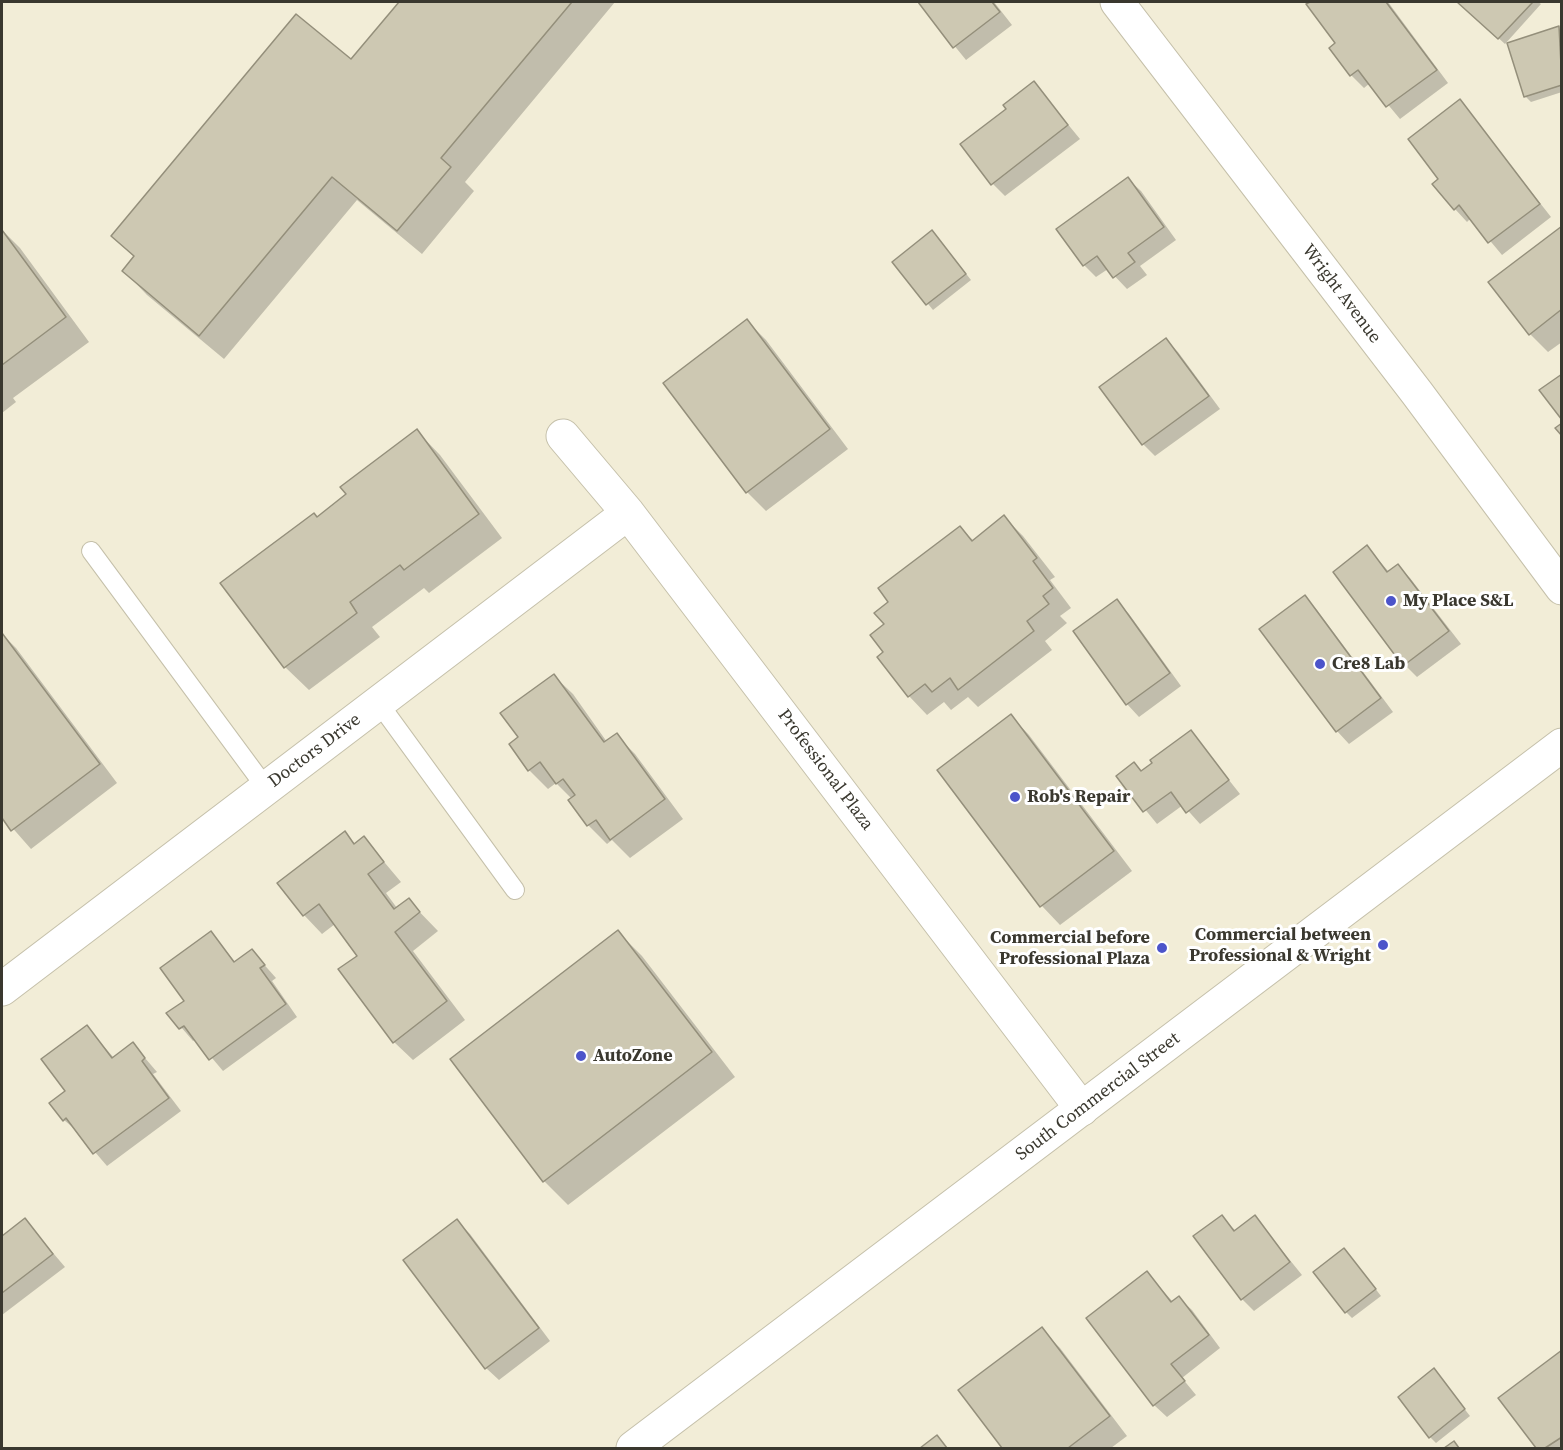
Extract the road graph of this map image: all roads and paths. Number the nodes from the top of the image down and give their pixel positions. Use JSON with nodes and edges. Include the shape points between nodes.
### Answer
{"nodes":[{"id":1,"x":1117,"y":2,"type":"edge"},
{"id":2,"x":562,"y":436,"type":"dead end"},
{"id":3,"x":628,"y":513,"type":"junction"},
{"id":4,"x":91,"y":551,"type":"dead end"},
{"id":5,"x":1562,"y":588,"type":"edge"},
{"id":6,"x":378,"y":702,"type":"junction"},
{"id":7,"x":1562,"y":745,"type":"edge"},
{"id":8,"x":266,"y":788,"type":"junction"},
{"id":9,"x":515,"y":890,"type":"dead end"},
{"id":10,"x":2,"y":989,"type":"edge"},
{"id":11,"x":1082,"y":1109,"type":"junction"},
{"id":12,"x":633,"y":1449,"type":"edge"}],
"edges":[{"from":1,"to":5,"type":"street","name":"Wright Avenue"},
{"from":2,"to":3,"type":"street","name":"Professional Plaza"},
{"from":3,"to":6,"type":"street","name":"Doctors Drive"},
{"from":3,"to":11,"type":"street","name":"Professional Plaza"},
{"from":4,"to":8,"type":"lane"},
{"from":6,"to":8,"type":"street","name":"Doctors Drive"},
{"from":6,"to":9,"type":"lane"},
{"from":7,"to":11,"type":"street","name":"South Commercial Street"},
{"from":8,"to":10,"type":"street","name":"Doctors Drive"},
{"from":11,"to":12,"type":"street","name":"South Commercial Street"}]}
